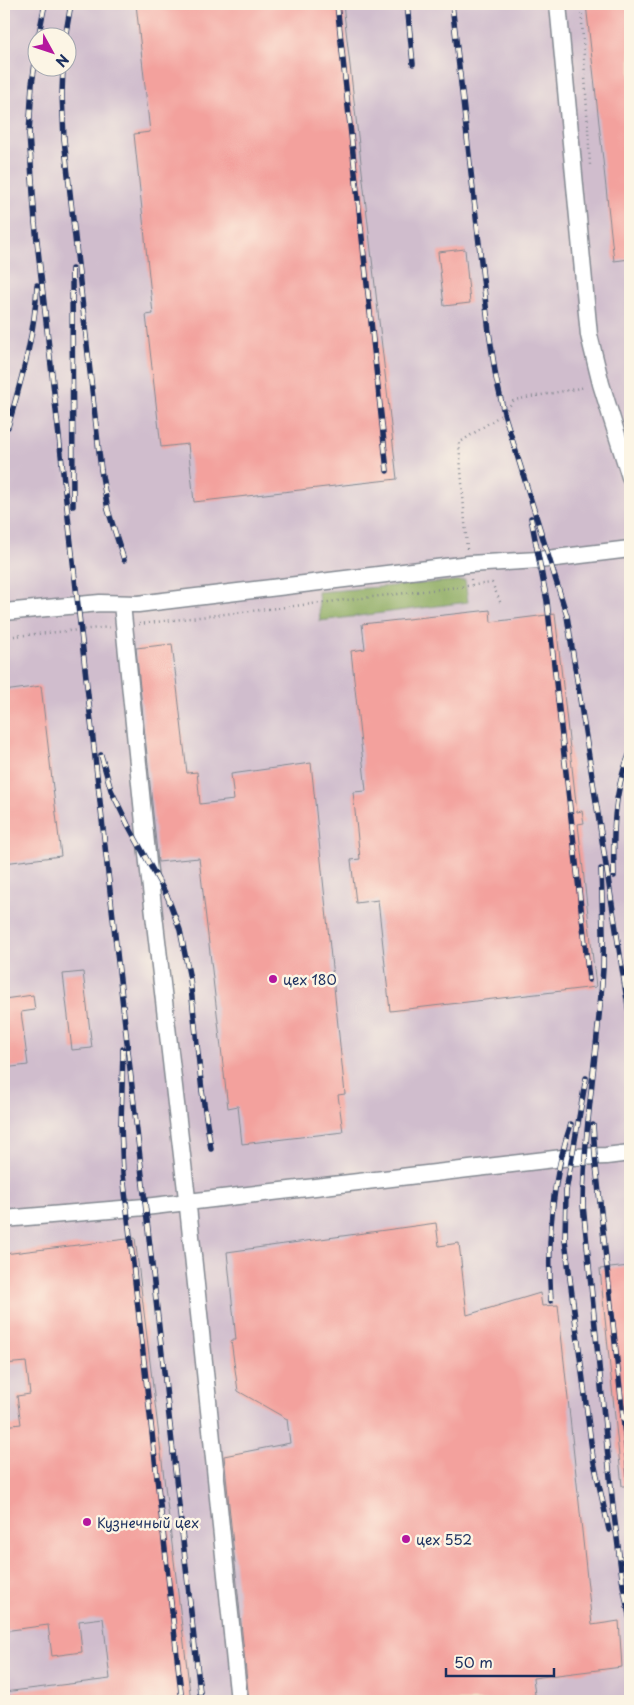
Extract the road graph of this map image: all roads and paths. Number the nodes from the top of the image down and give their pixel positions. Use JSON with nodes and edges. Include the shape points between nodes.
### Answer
{"nodes":[{"id":1,"x":558,"y":4,"type":"edge"},
{"id":2,"x":581,"y":4,"type":"edge"},
{"id":3,"x":590,"y":170,"type":"dead end"},
{"id":4,"x":601,"y":384,"type":"junction"},
{"id":5,"x":630,"y":477,"type":"edge"},
{"id":6,"x":630,"y":549,"type":"edge"},
{"id":7,"x":468,"y":564,"type":"junction"},
{"id":8,"x":472,"y":585,"type":"junction"},
{"id":9,"x":122,"y":604,"type":"junction"},
{"id":10,"x":501,"y":604,"type":"dead end"},
{"id":11,"x":4,"y":612,"type":"edge"},
{"id":12,"x":124,"y":626,"type":"junction"},
{"id":13,"x":4,"y":637,"type":"edge"},
{"id":14,"x":630,"y":1153,"type":"edge"},
{"id":15,"x":187,"y":1201,"type":"junction"},
{"id":16,"x":4,"y":1219,"type":"edge"},
{"id":17,"x":239,"y":1701,"type":"edge"}],
"edges":[{"from":1,"to":4,"type":"lane","via":[[589,335]]},
{"from":2,"to":3,"type":"path"},
{"from":4,"to":5,"type":"lane"},
{"from":4,"to":7,"type":"path","via":[[514,400],[504,413],[459,443]]},
{"from":6,"to":7,"type":"lane","via":[[540,560]]},
{"from":7,"to":8,"type":"path"},
{"from":7,"to":9,"type":"lane"},
{"from":8,"to":10,"type":"path","via":[[492,583]]},
{"from":8,"to":12,"type":"path"},
{"from":9,"to":11,"type":"lane"},
{"from":9,"to":12,"type":"lane"},
{"from":12,"to":13,"type":"path"},
{"from":12,"to":15,"type":"lane"},
{"from":14,"to":15,"type":"lane"},
{"from":15,"to":16,"type":"lane"},
{"from":15,"to":17,"type":"lane"}]}
